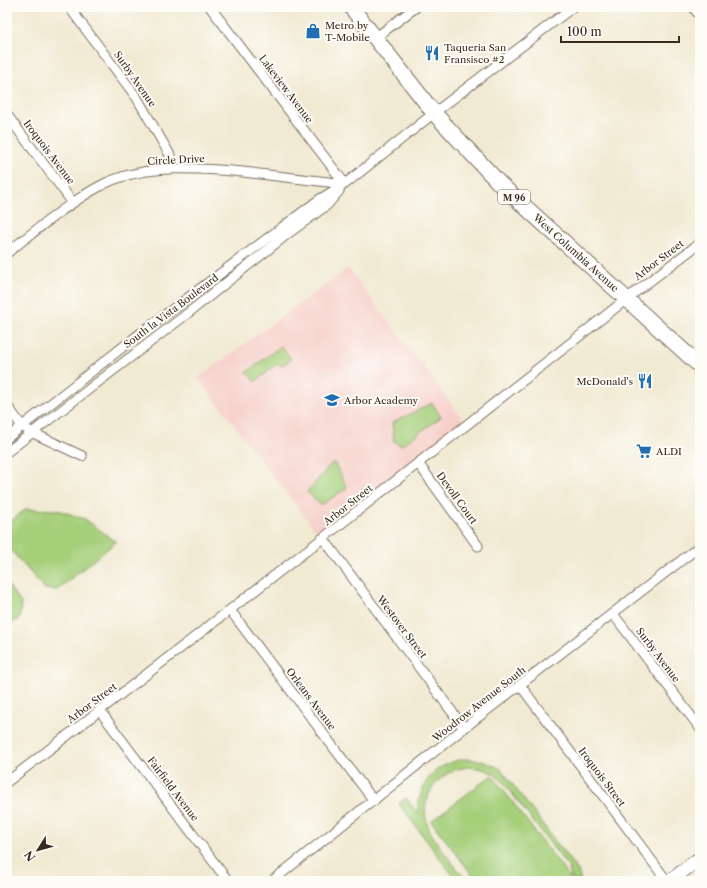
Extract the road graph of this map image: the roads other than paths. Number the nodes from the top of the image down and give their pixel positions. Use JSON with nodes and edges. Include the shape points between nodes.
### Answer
{"nodes":[{"id":1,"x":69,"y":7,"type":"edge"},
{"id":2,"x":210,"y":7,"type":"edge"},
{"id":3,"x":351,"y":7,"type":"edge"},
{"id":4,"x":416,"y":7,"type":"edge"},
{"id":5,"x":573,"y":7,"type":"edge"},
{"id":6,"x":693,"y":7,"type":"edge"},
{"id":7,"x":700,"y":16,"type":"edge"},
{"id":8,"x":375,"y":38,"type":"junction"},
{"id":9,"x":434,"y":113,"type":"junction"},
{"id":10,"x":7,"y":114,"type":"edge"},
{"id":11,"x":172,"y":169,"type":"junction"},
{"id":12,"x":345,"y":184,"type":"junction"},
{"id":13,"x":73,"y":203,"type":"junction"},
{"id":14,"x":700,"y":243,"type":"edge"},
{"id":15,"x":7,"y":253,"type":"edge"},
{"id":16,"x":627,"y":299,"type":"junction"},
{"id":17,"x":700,"y":366,"type":"edge"},
{"id":18,"x":7,"y":406,"type":"edge"},
{"id":19,"x":22,"y":426,"type":"junction"},
{"id":20,"x":31,"y":432,"type":"junction"},
{"id":21,"x":7,"y":438,"type":"edge"},
{"id":22,"x":7,"y":452,"type":"edge"},
{"id":23,"x":82,"y":456,"type":"dead end"},
{"id":24,"x":418,"y":464,"type":"junction"},
{"id":25,"x":323,"y":538,"type":"junction"},
{"id":26,"x":478,"y":546,"type":"dead end"},
{"id":27,"x":700,"y":546,"type":"edge"},
{"id":28,"x":230,"y":610,"type":"junction"},
{"id":29,"x":613,"y":614,"type":"junction"},
{"id":30,"x":520,"y":685,"type":"junction"},
{"id":31,"x":100,"y":711,"type":"junction"},
{"id":32,"x":464,"y":728,"type":"junction"},
{"id":33,"x":700,"y":728,"type":"edge"},
{"id":34,"x":7,"y":782,"type":"edge"},
{"id":35,"x":374,"y":801,"type":"junction"},
{"id":36,"x":700,"y":858,"type":"edge"},
{"id":37,"x":228,"y":881,"type":"edge"},
{"id":38,"x":272,"y":881,"type":"edge"},
{"id":39,"x":668,"y":881,"type":"edge"}],
"edges":[{"from":1,"to":11,"type":"street","name":"Surby Avenue","via":[[137,98],[170,155]]},
{"from":2,"to":12,"type":"street","name":"Lakeview Avenue"},
{"from":3,"to":8,"type":"main road","name":"West Columbia Avenue","number":"M 96"},
{"from":4,"to":8,"type":"street"},
{"from":5,"to":9,"type":"street","name":"South la Vista Boulevard"},
{"from":6,"to":7,"type":"street"},
{"from":8,"to":9,"type":"main road","name":"West Columbia Avenue","number":"M 96"},
{"from":9,"to":12,"type":"street","name":"South la Vista Boulevard"},
{"from":9,"to":16,"type":"main road","name":"West Columbia Avenue","number":"M 96","via":[[499,183]]},
{"from":10,"to":13,"type":"street","name":"Iroquois Avenue"},
{"from":11,"to":12,"type":"street","name":"Circle Drive","via":[[205,169]]},
{"from":11,"to":13,"type":"street","name":"Circle Drive","via":[[136,173],[106,183]]},
{"from":12,"to":19,"type":"street","name":"South la Vista Boulevard","via":[[320,199],[158,320]]},
{"from":12,"to":20,"type":"street","name":"South la Vista Boulevard","via":[[327,205]]},
{"from":13,"to":15,"type":"street","name":"Circle Drive"},
{"from":14,"to":16,"type":"street","name":"Arbor Street"},
{"from":16,"to":17,"type":"main road","name":"West Columbia Avenue","number":"M 96"},
{"from":16,"to":24,"type":"street","name":"Arbor Street"},
{"from":18,"to":19,"type":"street"},
{"from":19,"to":20,"type":"street"},
{"from":19,"to":21,"type":"street","name":"South la Vista Boulevard"},
{"from":20,"to":22,"type":"street","name":"South la Vista Boulevard"},
{"from":20,"to":23,"type":"street"},
{"from":24,"to":25,"type":"street","name":"Arbor Street"},
{"from":24,"to":26,"type":"street","name":"Devoll Court"},
{"from":25,"to":28,"type":"street","name":"Arbor Street"},
{"from":25,"to":32,"type":"street","name":"Westover Street"},
{"from":27,"to":29,"type":"street","name":"Woodrow Avenue South"},
{"from":28,"to":31,"type":"street","name":"Arbor Street"},
{"from":28,"to":35,"type":"street","name":"Orleans Avenue"},
{"from":29,"to":30,"type":"street","name":"Woodrow Avenue South"},
{"from":29,"to":33,"type":"street","name":"Surby Avenue"},
{"from":30,"to":32,"type":"street","name":"Woodrow Avenue South"},
{"from":30,"to":39,"type":"street","name":"Iroquois Street"},
{"from":31,"to":34,"type":"street","name":"Arbor Street"},
{"from":31,"to":37,"type":"street","name":"Fairfield Avenue"},
{"from":32,"to":35,"type":"street","name":"Woodrow Avenue South"},
{"from":35,"to":38,"type":"street","name":"Woodrow Avenue South"},
{"from":36,"to":39,"type":"main road"}]}
